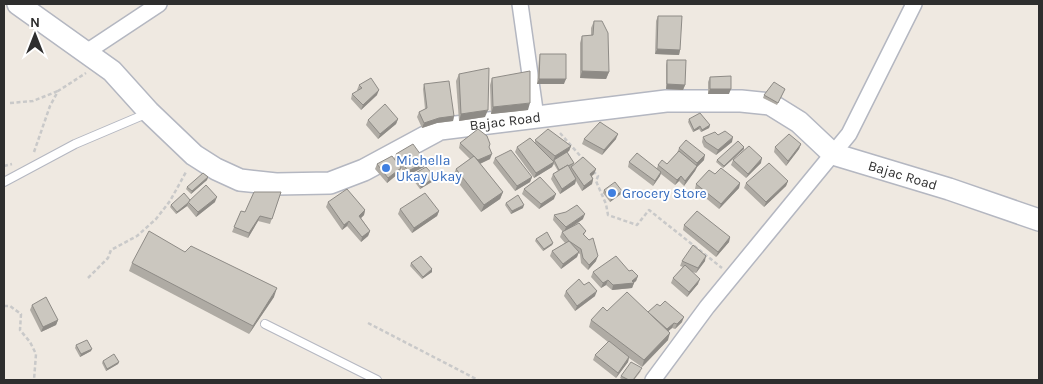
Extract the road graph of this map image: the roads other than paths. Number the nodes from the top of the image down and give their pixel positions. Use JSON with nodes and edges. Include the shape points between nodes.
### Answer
{"nodes":[{"id":1,"x":18,"y":4,"type":"edge"},
{"id":2,"x":159,"y":4,"type":"edge"},
{"id":3,"x":520,"y":4,"type":"edge"},
{"id":4,"x":914,"y":4,"type":"edge"},
{"id":5,"x":93,"y":58,"type":"junction"},
{"id":6,"x":149,"y":112,"type":"junction"},
{"id":7,"x":541,"y":116,"type":"junction"},
{"id":8,"x":833,"y":154,"type":"junction"},
{"id":9,"x":4,"y":182,"type":"edge"},
{"id":10,"x":1039,"y":220,"type":"edge"},
{"id":11,"x":265,"y":324,"type":"dead end"},
{"id":12,"x":377,"y":380,"type":"edge"},
{"id":13,"x":653,"y":380,"type":"edge"}],
"edges":[{"from":1,"to":5,"type":"street","name":"Bajac Road"},
{"from":2,"to":5,"type":"street"},
{"from":3,"to":7,"type":"street"},
{"from":4,"to":8,"type":"street","via":[[849,134]]},
{"from":5,"to":6,"type":"street","name":"Bajac Road","via":[[112,71]]},
{"from":6,"to":7,"type":"street","name":"Bajac Road","via":[[194,155],[216,169],[240,180],[276,184],[330,182],[364,170],[440,129]]},
{"from":6,"to":9,"type":"lane","via":[[75,144]]},
{"from":7,"to":8,"type":"street","name":"Bajac Road","via":[[666,102],[770,104],[799,122]]},
{"from":8,"to":10,"type":"street","name":"Bajac Road","via":[[949,188]]},
{"from":8,"to":13,"type":"street","via":[[707,307]]},
{"from":11,"to":12,"type":"lane"}]}
